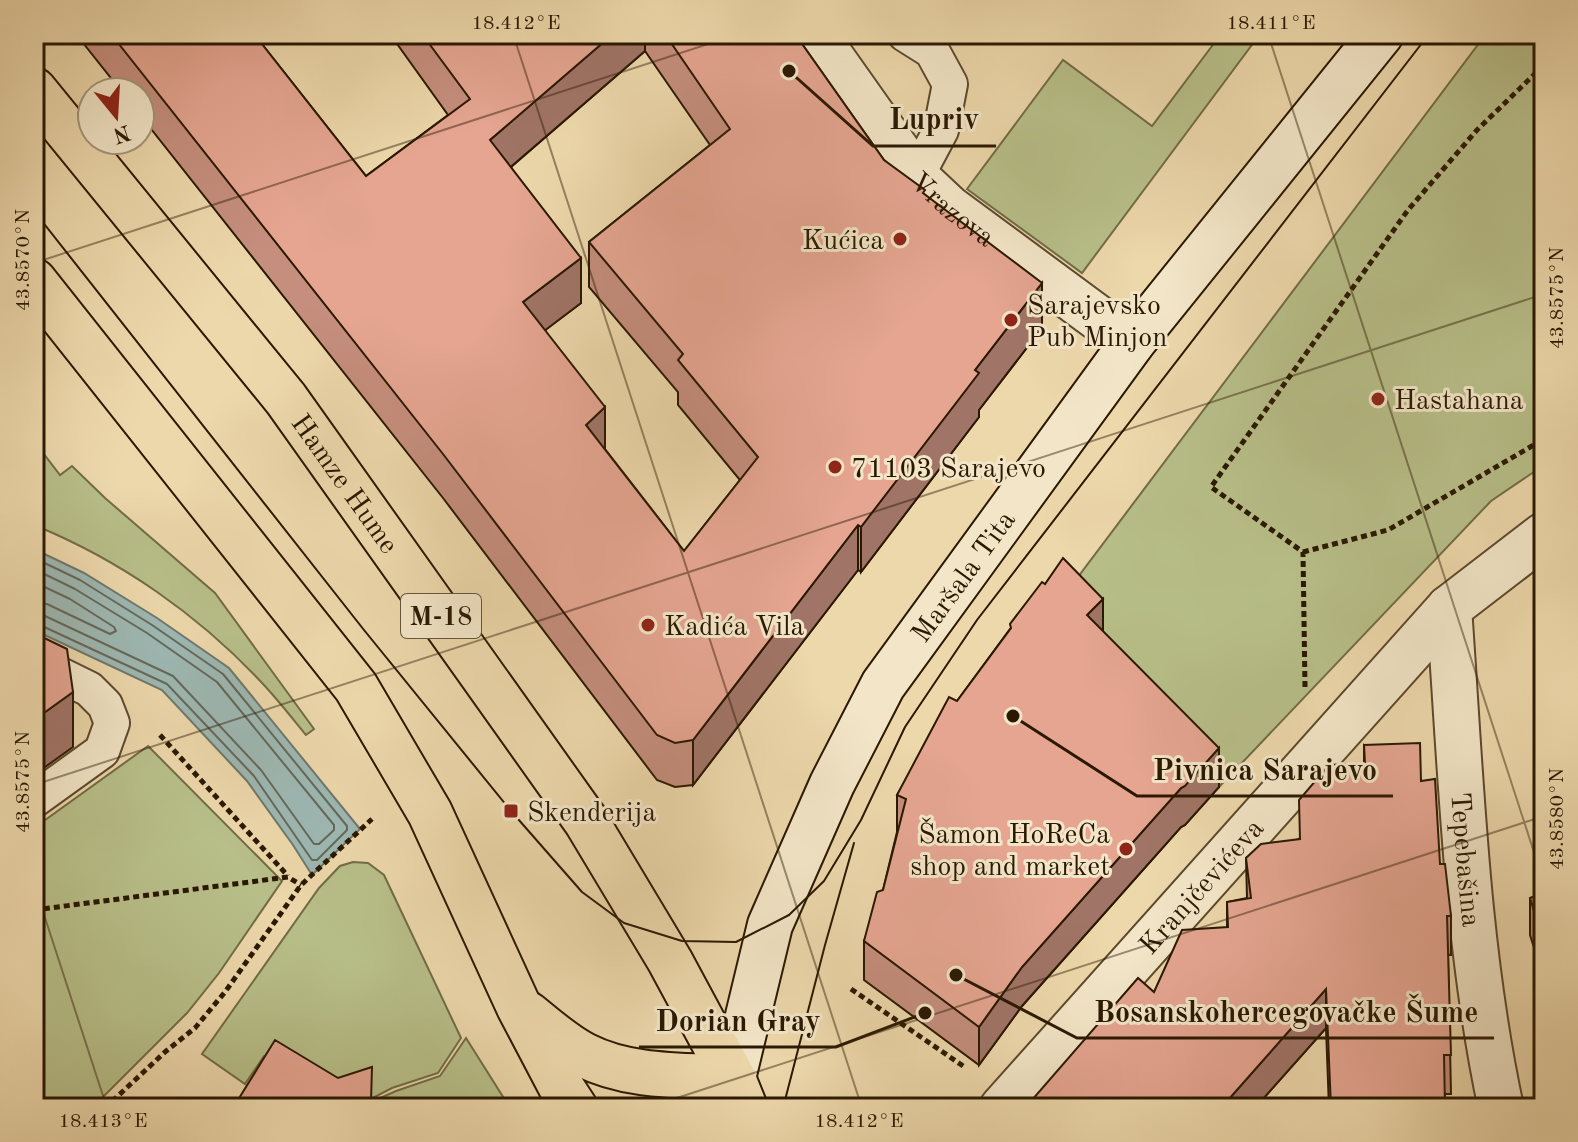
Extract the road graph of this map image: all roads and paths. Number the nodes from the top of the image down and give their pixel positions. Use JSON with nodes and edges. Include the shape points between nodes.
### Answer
{"nodes":[{"id":1,"x":815,"y":34,"type":"edge"},
{"id":2,"x":905,"y":34,"type":"edge"},
{"id":3,"x":1381,"y":34,"type":"edge"},
{"id":4,"x":1544,"y":65,"type":"edge"},
{"id":5,"x":34,"y":90,"type":"edge"},
{"id":6,"x":916,"y":177,"type":"junction"},
{"id":7,"x":34,"y":281,"type":"edge"},
{"id":8,"x":1132,"y":343,"type":"junction"},
{"id":9,"x":1544,"y":439,"type":"edge"},
{"id":10,"x":1544,"y":535,"type":"edge"},
{"id":11,"x":1303,"y":552,"type":"junction"},
{"id":12,"x":1449,"y":608,"type":"junction"},
{"id":13,"x":34,"y":662,"type":"edge"},
{"id":14,"x":1305,"y":697,"type":"dead end"},
{"id":15,"x":105,"y":705,"type":"junction"},
{"id":16,"x":34,"y":800,"type":"edge"},
{"id":17,"x":374,"y":818,"type":"dead end"},
{"id":18,"x":288,"y":877,"type":"junction"},
{"id":19,"x":301,"y":885,"type":"junction"},
{"id":20,"x":34,"y":910,"type":"edge"},
{"id":21,"x":851,"y":989,"type":"dead end"},
{"id":22,"x":519,"y":1007,"type":"junction"},
{"id":23,"x":973,"y":1073,"type":"dead end"},
{"id":24,"x":736,"y":1098,"type":"edge"},
{"id":25,"x":105,"y":1108,"type":"edge"},
{"id":26,"x":575,"y":1108,"type":"edge"},
{"id":27,"x":1002,"y":1108,"type":"edge"},
{"id":28,"x":1501,"y":1108,"type":"edge"}],
"edges":[{"from":1,"to":6,"type":"street","name":"Vrazova"},
{"from":2,"to":6,"type":"lane","via":[[932,51],[950,84],[941,130]]},
{"from":3,"to":8,"type":"street","name":"Maršala Tita"},
{"from":4,"to":11,"type":"path","via":[[1477,130],[1408,210],[1211,487]]},
{"from":5,"to":24,"type":"main road","name":"Hamze Hume","number":"M-18","via":[[286,399],[586,821],[670,961]]},
{"from":6,"to":8,"type":"street","name":"Vrazova","via":[[949,208]]},
{"from":7,"to":22,"type":"main road","via":[[356,687],[430,813]]},
{"from":8,"to":24,"type":"street","name":"Maršala Tita","via":[[883,685],[770,925]]},
{"from":9,"to":11,"type":"path","via":[[1388,530]]},
{"from":10,"to":12,"type":"street","name":"Kranjčevićeva"},
{"from":11,"to":14,"type":"path"},
{"from":12,"to":27,"type":"street","name":"Kranjčevićeva"},
{"from":12,"to":28,"type":"street","name":"Tepebašina","via":[[1472,912]]},
{"from":13,"to":15,"type":"lane","via":[[89,689]]},
{"from":15,"to":16,"type":"lane","via":[[112,723],[102,751]]},
{"from":15,"to":18,"type":"path","via":[[136,714],[160,736]]},
{"from":17,"to":19,"type":"path"},
{"from":18,"to":19,"type":"path"},
{"from":18,"to":20,"type":"path"},
{"from":19,"to":25,"type":"path","via":[[195,1028]]},
{"from":21,"to":23,"type":"path"},
{"from":22,"to":24,"type":"main road","via":[[583,1054],[611,1066]]},
{"from":22,"to":26,"type":"main road"}]}
